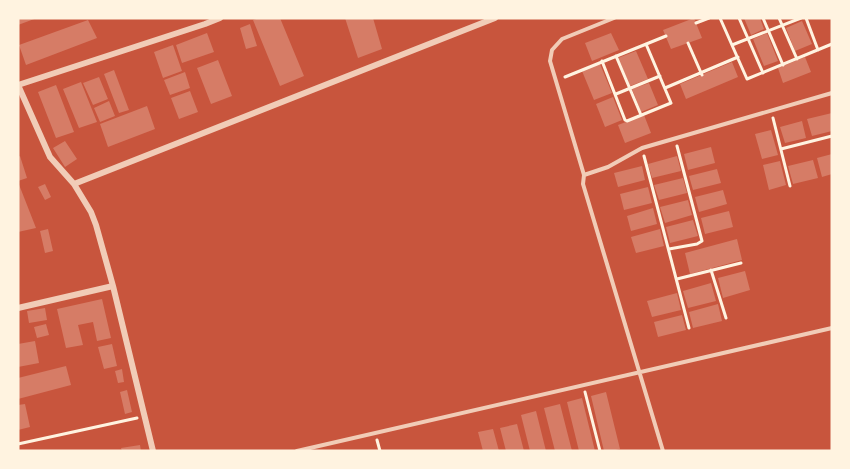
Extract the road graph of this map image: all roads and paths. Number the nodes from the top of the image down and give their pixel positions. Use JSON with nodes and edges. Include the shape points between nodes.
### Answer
{"nodes":[{"id":1,"x":220,"y":18,"type":"edge"},
{"id":2,"x":495,"y":18,"type":"edge"},
{"id":3,"x":614,"y":18,"type":"edge"},
{"id":4,"x":709,"y":18,"type":"edge"},
{"id":5,"x":720,"y":18,"type":"edge"},
{"id":6,"x":740,"y":18,"type":"edge"},
{"id":7,"x":763,"y":18,"type":"edge"},
{"id":8,"x":779,"y":18,"type":"edge"},
{"id":9,"x":801,"y":18,"type":"edge"},
{"id":10,"x":806,"y":18,"type":"edge"},
{"id":11,"x":696,"y":23,"type":"dead end"},
{"id":12,"x":782,"y":25,"type":"junction"},
{"id":13,"x":769,"y":31,"type":"junction"},
{"id":14,"x":666,"y":36,"type":"dead end"},
{"id":15,"x":749,"y":39,"type":"junction"},
{"id":16,"x":688,"y":43,"type":"dead end"},
{"id":17,"x":646,"y":44,"type":"junction"},
{"id":18,"x":832,"y":44,"type":"edge"},
{"id":19,"x":732,"y":45,"type":"junction"},
{"id":20,"x":819,"y":50,"type":"junction"},
{"id":21,"x":616,"y":56,"type":"junction"},
{"id":22,"x":738,"y":57,"type":"junction"},
{"id":23,"x":797,"y":59,"type":"junction"},
{"id":24,"x":602,"y":61,"type":"junction"},
{"id":25,"x":783,"y":65,"type":"junction"},
{"id":26,"x":763,"y":73,"type":"junction"},
{"id":27,"x":702,"y":74,"type":"junction"},
{"id":28,"x":660,"y":76,"type":"junction"},
{"id":29,"x":555,"y":81,"type":"junction"},
{"id":30,"x":18,"y":85,"type":"edge"},
{"id":31,"x":630,"y":88,"type":"junction"},
{"id":32,"x":665,"y":88,"type":"junction"},
{"id":33,"x":832,"y":93,"type":"edge"},
{"id":34,"x":616,"y":94,"type":"junction"},
{"id":35,"x":771,"y":111,"type":"junction"},
{"id":36,"x":641,"y":115,"type":"junction"},
{"id":37,"x":832,"y":136,"type":"edge"},
{"id":38,"x":675,"y":138,"type":"junction"},
{"id":39,"x":642,"y":148,"type":"junction"},
{"id":40,"x":781,"y":149,"type":"junction"},
{"id":41,"x":584,"y":175,"type":"junction"},
{"id":42,"x":74,"y":184,"type":"junction"},
{"id":43,"x":790,"y":186,"type":"dead end"},
{"id":44,"x":669,"y":249,"type":"junction"},
{"id":45,"x":741,"y":263,"type":"dead end"},
{"id":46,"x":711,"y":270,"type":"junction"},
{"id":47,"x":677,"y":279,"type":"junction"},
{"id":48,"x":113,"y":286,"type":"junction"},
{"id":49,"x":18,"y":308,"type":"edge"},
{"id":50,"x":726,"y":318,"type":"dead end"},
{"id":51,"x":689,"y":328,"type":"dead end"},
{"id":52,"x":832,"y":328,"type":"edge"},
{"id":53,"x":639,"y":372,"type":"junction"},
{"id":54,"x":583,"y":385,"type":"junction"},
{"id":55,"x":144,"y":417,"type":"junction"},
{"id":56,"x":18,"y":444,"type":"edge"},
{"id":57,"x":153,"y":451,"type":"edge"},
{"id":58,"x":297,"y":451,"type":"edge"},
{"id":59,"x":600,"y":451,"type":"edge"},
{"id":60,"x":663,"y":451,"type":"edge"}],
"edges":[{"from":1,"to":30,"type":"street"},
{"from":2,"to":42,"type":"street"},
{"from":3,"to":29,"type":"lane","via":[[562,39],[552,50],[550,61]]},
{"from":4,"to":11,"type":"path"},
{"from":5,"to":19,"type":"path"},
{"from":6,"to":15,"type":"path"},
{"from":7,"to":13,"type":"path"},
{"from":8,"to":12,"type":"path"},
{"from":9,"to":12,"type":"path"},
{"from":10,"to":20,"type":"path"},
{"from":12,"to":13,"type":"path"},
{"from":12,"to":23,"type":"path"},
{"from":13,"to":15,"type":"path"},
{"from":13,"to":25,"type":"path"},
{"from":14,"to":17,"type":"path"},
{"from":15,"to":19,"type":"path"},
{"from":15,"to":26,"type":"path"},
{"from":16,"to":27,"type":"path"},
{"from":17,"to":21,"type":"path"},
{"from":17,"to":28,"type":"path"},
{"from":18,"to":20,"type":"path"},
{"from":19,"to":22,"type":"path"},
{"from":20,"to":23,"type":"path"},
{"from":21,"to":24,"type":"path"},
{"from":21,"to":31,"type":"path"},
{"from":22,"to":26,"type":"path","via":[[747,79]]},
{"from":22,"to":27,"type":"path"},
{"from":23,"to":25,"type":"path"},
{"from":24,"to":29,"type":"path"},
{"from":24,"to":34,"type":"path"},
{"from":25,"to":26,"type":"path"},
{"from":27,"to":32,"type":"path"},
{"from":28,"to":31,"type":"path"},
{"from":28,"to":32,"type":"path"},
{"from":29,"to":41,"type":"lane"},
{"from":30,"to":42,"type":"street","via":[[50,157]]},
{"from":31,"to":34,"type":"path"},
{"from":31,"to":36,"type":"path"},
{"from":32,"to":36,"type":"path","via":[[671,103]]},
{"from":33,"to":35,"type":"lane"},
{"from":34,"to":36,"type":"path","via":[[626,120]]},
{"from":35,"to":38,"type":"lane"},
{"from":35,"to":40,"type":"path"},
{"from":37,"to":40,"type":"path"},
{"from":38,"to":39,"type":"lane"},
{"from":38,"to":44,"type":"path","via":[[702,241]]},
{"from":39,"to":41,"type":"lane"},
{"from":39,"to":44,"type":"path"},
{"from":40,"to":43,"type":"path"},
{"from":41,"to":53,"type":"lane","via":[[583,184]]},
{"from":42,"to":48,"type":"street","via":[[91,212]]},
{"from":44,"to":47,"type":"path"},
{"from":45,"to":46,"type":"path"},
{"from":46,"to":47,"type":"path"},
{"from":46,"to":50,"type":"path"},
{"from":47,"to":51,"type":"path"},
{"from":48,"to":49,"type":"street"},
{"from":48,"to":55,"type":"street"},
{"from":52,"to":53,"type":"lane"},
{"from":53,"to":54,"type":"lane"},
{"from":53,"to":60,"type":"lane"},
{"from":54,"to":58,"type":"lane"},
{"from":54,"to":59,"type":"path"},
{"from":55,"to":56,"type":"path"},
{"from":55,"to":57,"type":"street"}]}
